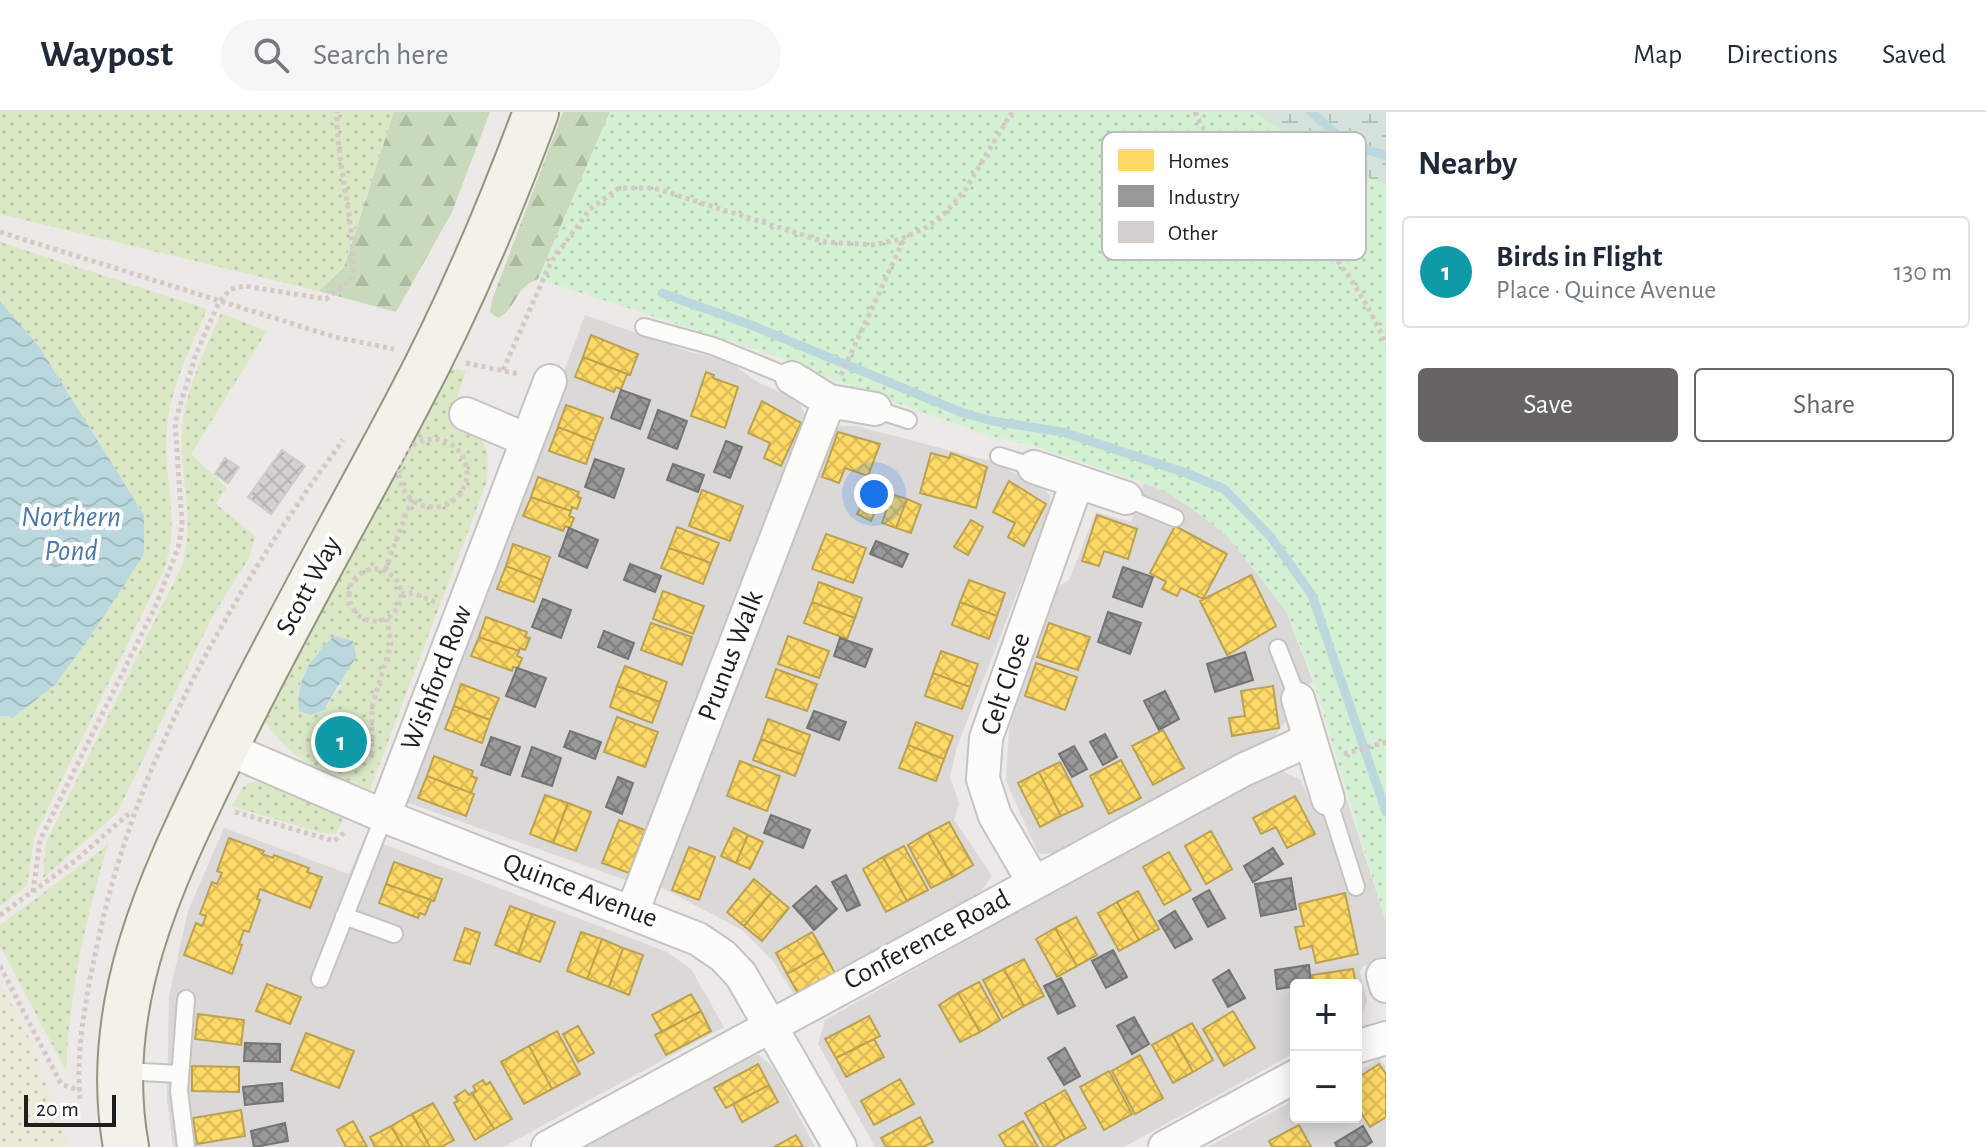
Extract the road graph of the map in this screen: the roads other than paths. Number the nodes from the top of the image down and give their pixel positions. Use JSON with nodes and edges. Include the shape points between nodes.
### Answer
{"nodes":[{"id":1,"x":536,"y":112,"type":"edge"},
{"id":2,"x":644,"y":327,"type":"dead end"},
{"id":3,"x":792,"y":378,"type":"joint"},
{"id":4,"x":550,"y":381,"type":"dead end"},
{"id":5,"x":834,"y":391,"type":"junction"},
{"id":6,"x":875,"y":409,"type":"joint"},
{"id":7,"x":466,"y":414,"type":"dead end"},
{"id":8,"x":908,"y":420,"type":"dead end"},
{"id":9,"x":527,"y":440,"type":"junction"},
{"id":10,"x":999,"y":456,"type":"dead end"},
{"id":11,"x":1034,"y":467,"type":"joint"},
{"id":12,"x":1077,"y":482,"type":"junction"},
{"id":13,"x":1126,"y":498,"type":"joint"},
{"id":14,"x":1175,"y":518,"type":"dead end"},
{"id":15,"x":1278,"y":648,"type":"dead end"},
{"id":16,"x":1298,"y":699,"type":"joint"},
{"id":17,"x":1309,"y":740,"type":"junction"},
{"id":18,"x":226,"y":748,"type":"junction"},
{"id":19,"x":1328,"y":799,"type":"joint"},
{"id":20,"x":370,"y":810,"type":"junction"},
{"id":21,"x":1034,"y":883,"type":"junction"},
{"id":22,"x":1356,"y":887,"type":"dead end"},
{"id":23,"x":633,"y":910,"type":"junction"},
{"id":24,"x":344,"y":916,"type":"junction"},
{"id":25,"x":394,"y":934,"type":"dead end"},
{"id":26,"x":320,"y":979,"type":"dead end"},
{"id":27,"x":186,"y":999,"type":"dead end"},
{"id":28,"x":770,"y":1024,"type":"junction"},
{"id":29,"x":1386,"y":1038,"type":"edge"},
{"id":30,"x":1362,"y":1045,"type":"edge"},
{"id":31,"x":120,"y":1071,"type":"junction"},
{"id":32,"x":180,"y":1074,"type":"junction"},
{"id":33,"x":1290,"y":1079,"type":"edge"},
{"id":34,"x":126,"y":1147,"type":"edge"},
{"id":35,"x":186,"y":1147,"type":"edge"},
{"id":36,"x":548,"y":1147,"type":"edge"},
{"id":37,"x":840,"y":1147,"type":"edge"},
{"id":38,"x":1165,"y":1147,"type":"edge"}],
"edges":[{"from":1,"to":18,"type":"street","name":"Scott Way","via":[[439,343]]},
{"from":2,"to":3,"type":"lane"},
{"from":3,"to":5,"type":"street"},
{"from":4,"to":9,"type":"street","name":"Wishford Row"},
{"from":5,"to":6,"type":"street"},
{"from":5,"to":23,"type":"street","name":"Prunus Walk"},
{"from":6,"to":8,"type":"lane"},
{"from":7,"to":9,"type":"street"},
{"from":9,"to":20,"type":"street","name":"Wishford Row"},
{"from":10,"to":11,"type":"lane"},
{"from":11,"to":12,"type":"street"},
{"from":12,"to":13,"type":"street"},
{"from":12,"to":21,"type":"street","name":"Celt Close","via":[[986,738],[983,779],[995,816]]},
{"from":13,"to":14,"type":"lane"},
{"from":15,"to":16,"type":"lane"},
{"from":16,"to":17,"type":"street"},
{"from":17,"to":19,"type":"street"},
{"from":17,"to":21,"type":"street","name":"Conference Road"},
{"from":18,"to":20,"type":"street","name":"Quince Avenue"},
{"from":18,"to":31,"type":"street","name":"Scott Way","via":[[108,988]]},
{"from":19,"to":22,"type":"lane"},
{"from":20,"to":23,"type":"street","name":"Quince Avenue"},
{"from":20,"to":24,"type":"lane","name":"Wishford Row"},
{"from":21,"to":28,"type":"street","name":"Conference Road"},
{"from":23,"to":28,"type":"street","name":"Quince Avenue","via":[[723,956],[741,975]]},
{"from":24,"to":25,"type":"lane"},
{"from":24,"to":26,"type":"lane","name":"Wishford Row"},
{"from":27,"to":32,"type":"lane"},
{"from":28,"to":36,"type":"street","name":"Conference Road"},
{"from":28,"to":37,"type":"street","name":"Quince Avenue"},
{"from":29,"to":30,"type":"street"},
{"from":31,"to":32,"type":"lane"},
{"from":31,"to":34,"type":"street","name":"Scott Way"},
{"from":32,"to":35,"type":"lane"},
{"from":33,"to":38,"type":"street"}]}
